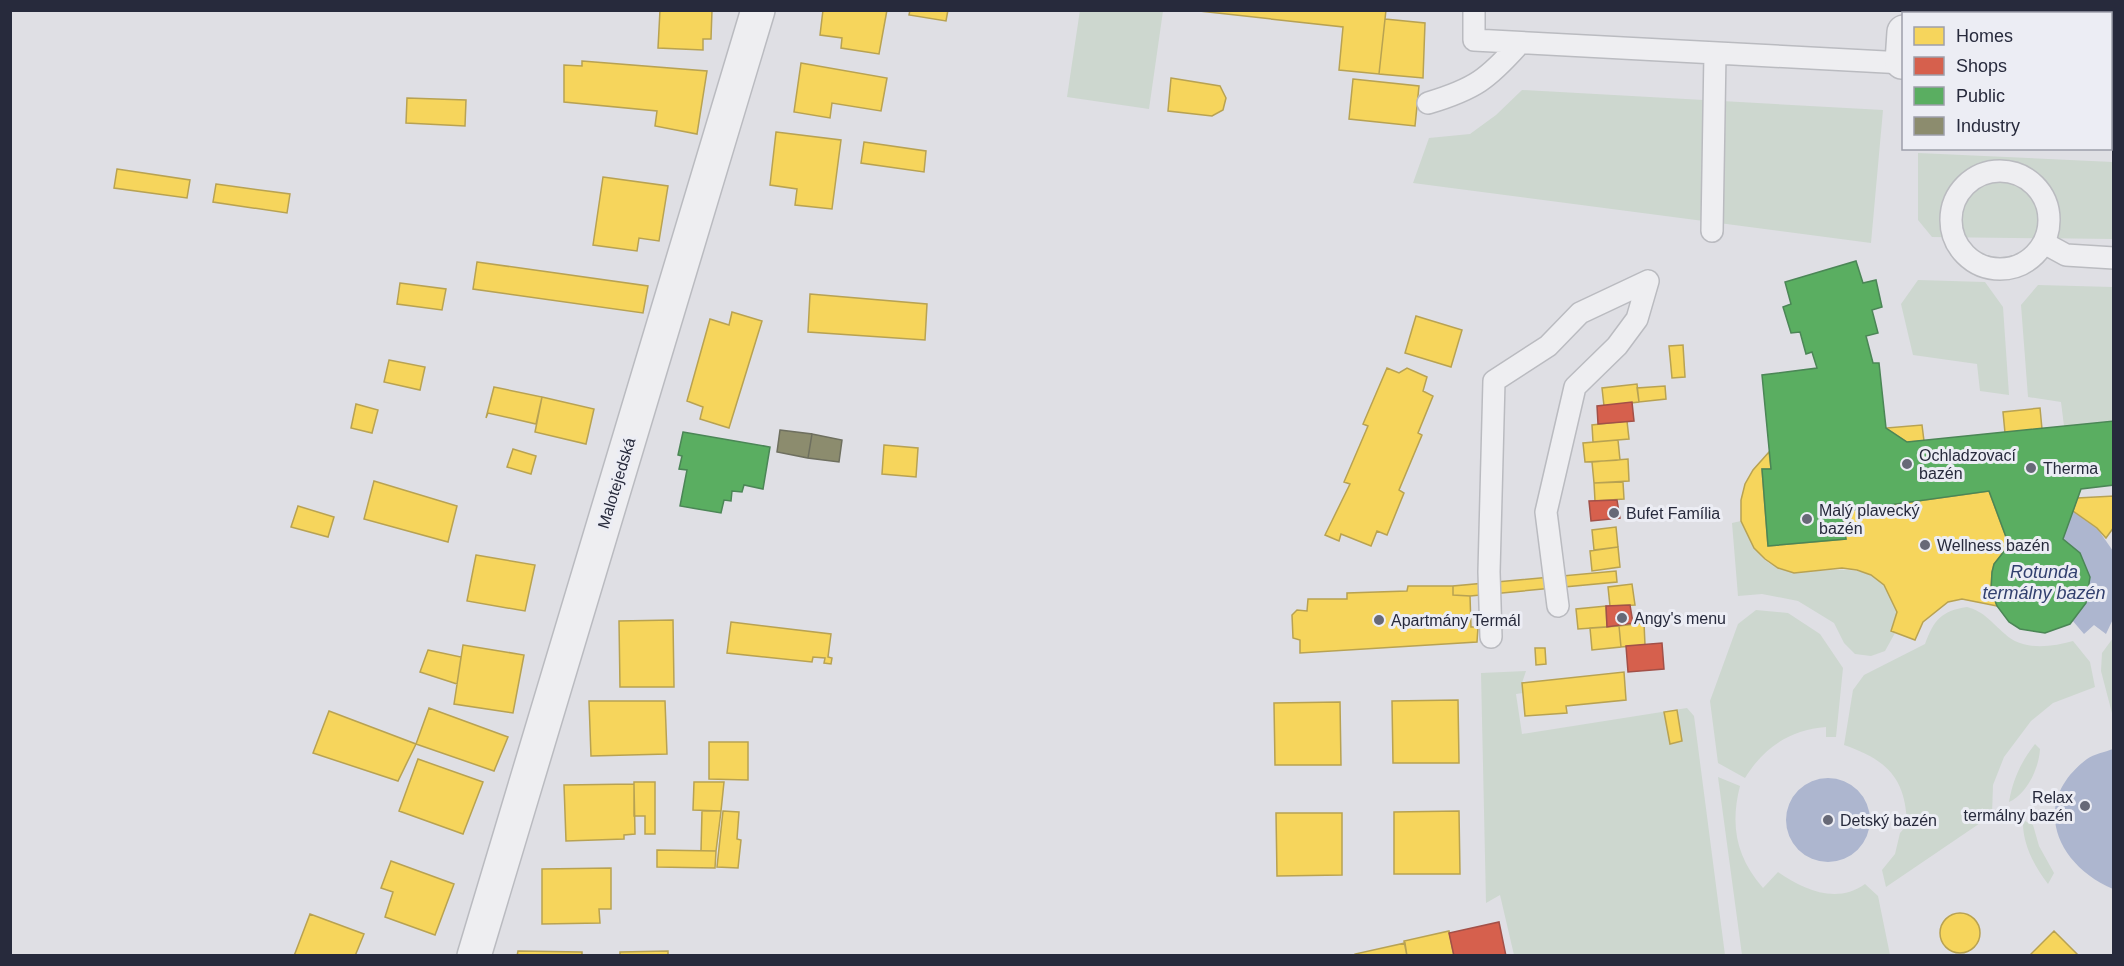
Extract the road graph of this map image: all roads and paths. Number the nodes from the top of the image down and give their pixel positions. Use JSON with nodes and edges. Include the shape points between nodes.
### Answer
{"nodes":[{"id":1,"x":758,"y":10,"type":"edge"},
{"id":2,"x":1474,"y":10,"type":"edge"},
{"id":3,"x":1520,"y":43,"type":"junction"},
{"id":4,"x":1902,"y":52,"type":"edge"},
{"id":5,"x":1715,"y":53,"type":"junction"},
{"id":6,"x":1428,"y":103,"type":"dead end"},
{"id":7,"x":1712,"y":231,"type":"dead end"},
{"id":8,"x":2044,"y":243,"type":"junction"},
{"id":9,"x":2114,"y":258,"type":"edge"},
{"id":10,"x":1558,"y":606,"type":"dead end"},
{"id":11,"x":1491,"y":637,"type":"dead end"},
{"id":12,"x":474,"y":956,"type":"edge"}],
"edges":[{"from":1,"to":12,"type":"street","name":"Malotejedská"},
{"from":2,"to":3,"type":"lane","via":[[1473,40]]},
{"from":3,"to":5,"type":"lane"},
{"from":3,"to":6,"type":"lane","via":[[1492,75],[1458,94]]},
{"from":4,"to":5,"type":"lane"},
{"from":5,"to":7,"type":"lane"},
{"from":8,"to":8,"type":"lane","via":[[2050,213],[2041,192],[2025,177],[2012,171],[1982,173],[1959,191],[1950,219],[1952,233],[1968,258],[1994,269],[2023,264]]},
{"from":8,"to":9,"type":"lane","via":[[2066,255]]},
{"from":10,"to":11,"type":"lane","via":[[1546,512],[1575,387],[1617,346],[1637,319],[1648,280],[1580,313],[1548,346],[1494,381]]}]}
